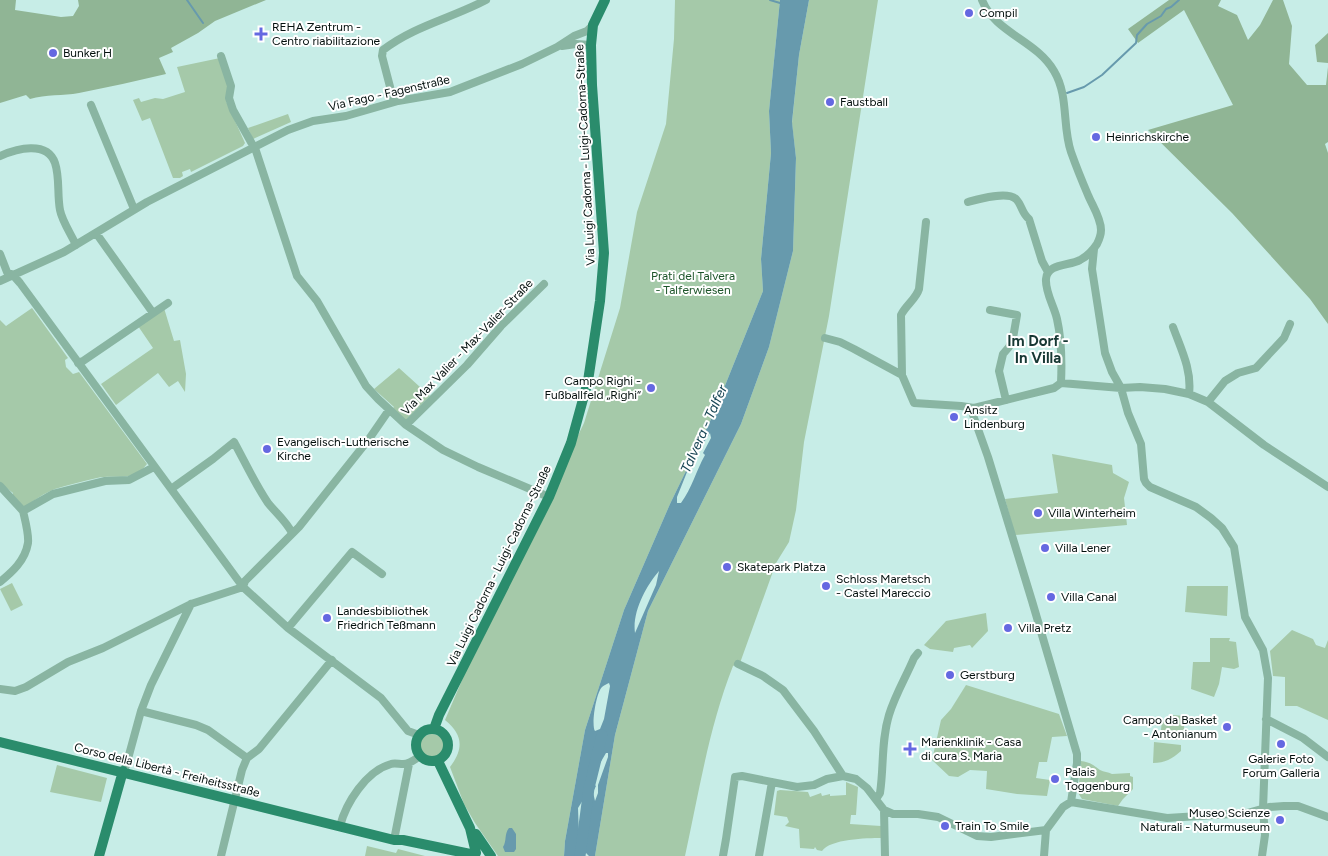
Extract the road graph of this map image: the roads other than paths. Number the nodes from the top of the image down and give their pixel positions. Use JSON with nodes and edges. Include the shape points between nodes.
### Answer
{"nodes":[{"id":1,"x":486,"y":0,"type":"edge"},
{"id":2,"x":605,"y":0,"type":"edge"},
{"id":3,"x":982,"y":0,"type":"edge"},
{"id":4,"x":593,"y":25,"type":"junction"},
{"id":5,"x":591,"y":45,"type":"junction"},
{"id":6,"x":557,"y":47,"type":"junction"},
{"id":7,"x":221,"y":56,"type":"dead end"},
{"id":8,"x":394,"y":102,"type":"junction"},
{"id":9,"x":91,"y":105,"type":"dead end"},
{"id":10,"x":254,"y":148,"type":"junction"},
{"id":11,"x":0,"y":156,"type":"edge"},
{"id":12,"x":968,"y":202,"type":"dead end"},
{"id":13,"x":134,"y":209,"type":"junction"},
{"id":14,"x":926,"y":222,"type":"dead end"},
{"id":15,"x":96,"y":232,"type":"junction"},
{"id":16,"x":76,"y":245,"type":"junction"},
{"id":17,"x":1094,"y":249,"type":"junction"},
{"id":18,"x":0,"y":254,"type":"edge"},
{"id":19,"x":1080,"y":260,"type":"junction"},
{"id":20,"x":1092,"y":269,"type":"junction"},
{"id":21,"x":1048,"y":272,"type":"junction"},
{"id":22,"x":14,"y":275,"type":"junction"},
{"id":23,"x":0,"y":281,"type":"edge"},
{"id":24,"x":544,"y":284,"type":"dead end"},
{"id":25,"x":168,"y":303,"type":"dead end"},
{"id":26,"x":990,"y":310,"type":"dead end"},
{"id":27,"x":153,"y":314,"type":"junction"},
{"id":28,"x":1290,"y":324,"type":"dead end"},
{"id":29,"x":1173,"y":327,"type":"dead end"},
{"id":30,"x":825,"y":338,"type":"dead end"},
{"id":31,"x":78,"y":363,"type":"junction"},
{"id":32,"x":902,"y":375,"type":"junction"},
{"id":33,"x":1061,"y":383,"type":"junction"},
{"id":34,"x":1121,"y":388,"type":"junction"},
{"id":35,"x":1189,"y":394,"type":"junction"},
{"id":36,"x":1006,"y":400,"type":"junction"},
{"id":37,"x":1208,"y":402,"type":"junction"},
{"id":38,"x":974,"y":408,"type":"junction"},
{"id":39,"x":389,"y":410,"type":"junction"},
{"id":40,"x":406,"y":425,"type":"junction"},
{"id":41,"x":154,"y":467,"type":"junction"},
{"id":42,"x":0,"y":486,"type":"edge"},
{"id":43,"x":1328,"y":487,"type":"edge"},
{"id":44,"x":171,"y":489,"type":"junction"},
{"id":45,"x":549,"y":497,"type":"junction"},
{"id":46,"x":23,"y":511,"type":"junction"},
{"id":47,"x":292,"y":533,"type":"junction"},
{"id":48,"x":382,"y":574,"type":"dead end"},
{"id":49,"x":0,"y":582,"type":"edge"},
{"id":50,"x":243,"y":587,"type":"junction"},
{"id":51,"x":191,"y":604,"type":"junction"},
{"id":52,"x":288,"y":628,"type":"junction"},
{"id":53,"x":918,"y":653,"type":"dead end"},
{"id":54,"x":332,"y":660,"type":"junction"},
{"id":55,"x":738,"y":664,"type":"dead end"},
{"id":56,"x":0,"y":689,"type":"edge"},
{"id":57,"x":141,"y":711,"type":"junction"},
{"id":58,"x":1266,"y":719,"type":"junction"},
{"id":59,"x":434,"y":729,"type":"junction"},
{"id":60,"x":419,"y":736,"type":"junction"},
{"id":61,"x":0,"y":742,"type":"edge"},
{"id":62,"x":420,"y":756,"type":"junction"},
{"id":63,"x":1328,"y":757,"type":"edge"},
{"id":64,"x":247,"y":758,"type":"junction"},
{"id":65,"x":438,"y":761,"type":"junction"},
{"id":66,"x":409,"y":764,"type":"junction"},
{"id":67,"x":123,"y":771,"type":"junction"},
{"id":68,"x":840,"y":776,"type":"junction"},
{"id":69,"x":772,"y":782,"type":"junction"},
{"id":70,"x":876,"y":798,"type":"junction"},
{"id":71,"x":234,"y":799,"type":"junction"},
{"id":72,"x":1071,"y":802,"type":"junction"},
{"id":73,"x":1263,"y":808,"type":"junction"},
{"id":74,"x":884,"y":810,"type":"junction"},
{"id":75,"x":1328,"y":817,"type":"edge"},
{"id":76,"x":340,"y":826,"type":"junction"},
{"id":77,"x":1046,"y":830,"type":"junction"},
{"id":78,"x":394,"y":840,"type":"junction"},
{"id":79,"x":481,"y":854,"type":"edge"},
{"id":80,"x":99,"y":856,"type":"edge"},
{"id":81,"x":221,"y":856,"type":"edge"},
{"id":82,"x":449,"y":856,"type":"edge"},
{"id":83,"x":722,"y":856,"type":"edge"},
{"id":84,"x":759,"y":856,"type":"edge"},
{"id":85,"x":885,"y":856,"type":"edge"},
{"id":86,"x":1044,"y":856,"type":"edge"},
{"id":87,"x":1262,"y":856,"type":"edge"}],
"edges":[{"from":1,"to":8,"type":"street","via":[[418,28],[383,50]]},
{"from":2,"to":4,"type":"main road","name":"Via Luigi Cadorna - Luigi-Cadorna-Straße"},
{"from":3,"to":17,"type":"street","via":[[995,21],[1040,52],[1054,71],[1066,111],[1067,140],[1100,223],[1101,231]]},
{"from":4,"to":5,"type":"main road","name":"Via Luigi Cadorna - Luigi-Cadorna-Straße"},
{"from":4,"to":6,"type":"street","name":"Via Fago - Fagenstraße"},
{"from":5,"to":6,"type":"street","name":"Via Fago - Fagenstraße"},
{"from":5,"to":45,"type":"main road","name":"Via Luigi Cadorna - Luigi-Cadorna-Straße","via":[[604,253],[600,302],[588,381],[571,443]]},
{"from":6,"to":8,"type":"street","name":"Via Fago - Fagenstraße","via":[[450,92]]},
{"from":7,"to":10,"type":"street","via":[[231,86],[229,98],[233,110]]},
{"from":8,"to":10,"type":"street","name":"Via Fago - Fagenstraße","via":[[346,116],[313,121]]},
{"from":9,"to":13,"type":"street"},
{"from":10,"to":13,"type":"street","name":"Via Fago - Fagenstraße"},
{"from":10,"to":39,"type":"street","via":[[296,276],[317,301],[366,386]]},
{"from":11,"to":16,"type":"street","via":[[23,148],[34,149],[45,152],[54,161],[60,211]]},
{"from":12,"to":21,"type":"street","via":[[983,198],[1015,198],[1029,220]]},
{"from":13,"to":15,"type":"street","name":"Via Fago - Fagenstraße"},
{"from":14,"to":32,"type":"street","via":[[919,289],[901,316]]},
{"from":15,"to":16,"type":"street","name":"Via Fago - Fagenstraße"},
{"from":15,"to":27,"type":"street"},
{"from":16,"to":22,"type":"street","name":"Via Fago - Fagenstraße"},
{"from":17,"to":19,"type":"street"},
{"from":17,"to":20,"type":"street"},
{"from":18,"to":22,"type":"street","via":[[7,272]]},
{"from":19,"to":20,"type":"street"},
{"from":19,"to":21,"type":"street","via":[[1054,267]]},
{"from":20,"to":34,"type":"street","via":[[1105,353]]},
{"from":21,"to":33,"type":"street","via":[[1046,286],[1057,319],[1062,352]]},
{"from":22,"to":23,"type":"street","name":"Via Fago - Fagenstraße"},
{"from":22,"to":31,"type":"street"},
{"from":24,"to":40,"type":"street","name":"Via Max Valier - Max-Valier-Straße"},
{"from":25,"to":27,"type":"street"},
{"from":26,"to":36,"type":"street","via":[[1017,315],[1013,338],[1003,354],[999,371]]},
{"from":27,"to":31,"type":"street"},
{"from":28,"to":37,"type":"street","via":[[1284,338],[1256,368],[1225,381]]},
{"from":29,"to":35,"type":"street","via":[[1191,380]]},
{"from":30,"to":32,"type":"street","via":[[840,342]]},
{"from":31,"to":41,"type":"street"},
{"from":32,"to":38,"type":"street","via":[[914,403]]},
{"from":33,"to":34,"type":"street"},
{"from":33,"to":36,"type":"street","via":[[1054,388]]},
{"from":34,"to":35,"type":"street","via":[[1140,387]]},
{"from":34,"to":58,"type":"street","via":[[1141,444],[1146,484],[1196,507],[1222,528],[1234,547],[1244,617],[1264,654],[1268,678]]},
{"from":35,"to":37,"type":"street"},
{"from":36,"to":38,"type":"street"},
{"from":37,"to":43,"type":"street"},
{"from":38,"to":72,"type":"street","via":[[974,422],[988,457],[1077,754]]},
{"from":39,"to":40,"type":"street"},
{"from":39,"to":47,"type":"street","via":[[327,494]]},
{"from":40,"to":45,"type":"street","via":[[450,453]]},
{"from":41,"to":44,"type":"street"},
{"from":41,"to":46,"type":"street","via":[[129,480],[105,480],[53,494]]},
{"from":42,"to":46,"type":"street"},
{"from":44,"to":47,"type":"street","via":[[234,442],[269,504]]},
{"from":44,"to":50,"type":"street"},
{"from":45,"to":59,"type":"main road","name":"Via Luigi Cadorna - Luigi-Cadorna-Straße"},
{"from":46,"to":49,"type":"street","via":[[28,542],[18,565]]},
{"from":47,"to":50,"type":"street","via":[[245,581]]},
{"from":48,"to":52,"type":"street","via":[[352,552]]},
{"from":50,"to":51,"type":"street"},
{"from":50,"to":52,"type":"street"},
{"from":51,"to":56,"type":"street","via":[[68,662],[26,687],[15,691]]},
{"from":51,"to":57,"type":"street"},
{"from":52,"to":54,"type":"street"},
{"from":53,"to":70,"type":"street","via":[[889,716],[883,745],[880,793]]},
{"from":54,"to":60,"type":"street","via":[[381,698],[408,732]]},
{"from":54,"to":64,"type":"street","via":[[259,749]]},
{"from":55,"to":68,"type":"street","via":[[783,690],[814,731]]},
{"from":57,"to":64,"type":"street","via":[[202,727]]},
{"from":57,"to":67,"type":"street"},
{"from":58,"to":63,"type":"street","via":[[1303,738]]},
{"from":58,"to":73,"type":"street"},
{"from":59,"to":60,"type":"main road"},
{"from":59,"to":65,"type":"main road","via":[[444,734],[449,744],[445,756]]},
{"from":60,"to":62,"type":"main road","via":[[416,746]]},
{"from":61,"to":67,"type":"main road","name":"Corso della Libertà - Freiheitsstraße"},
{"from":62,"to":65,"type":"main road","via":[[428,761]]},
{"from":62,"to":66,"type":"street"},
{"from":64,"to":71,"type":"street"},
{"from":65,"to":79,"type":"main road","via":[[470,828],[475,832]]},
{"from":66,"to":76,"type":"street","via":[[392,764],[363,783],[349,802]]},
{"from":66,"to":78,"type":"street"},
{"from":67,"to":71,"type":"main road","name":"Corso della Libertà - Freiheitsstraße"},
{"from":67,"to":80,"type":"main road"},
{"from":68,"to":69,"type":"street","via":[[805,787]]},
{"from":68,"to":70,"type":"street","via":[[856,779]]},
{"from":69,"to":83,"type":"street","via":[[735,777]]},
{"from":69,"to":84,"type":"street"},
{"from":70,"to":74,"type":"street"},
{"from":71,"to":76,"type":"main road","name":"Corso della Libertà - Freiheitsstraße"},
{"from":71,"to":81,"type":"street"},
{"from":72,"to":73,"type":"street","via":[[1174,818],[1247,813]]},
{"from":72,"to":77,"type":"street","via":[[1063,807]]},
{"from":73,"to":75,"type":"street","via":[[1298,806]]},
{"from":73,"to":87,"type":"street","via":[[1265,835]]},
{"from":74,"to":77,"type":"street","via":[[893,814],[938,818],[977,836]]},
{"from":74,"to":85,"type":"street"},
{"from":76,"to":78,"type":"main road","name":"Corso della Libertà - Freiheitsstraße"},
{"from":77,"to":86,"type":"street"},
{"from":78,"to":79,"type":"main road"},
{"from":78,"to":82,"type":"main road","via":[[402,845]]}]}
